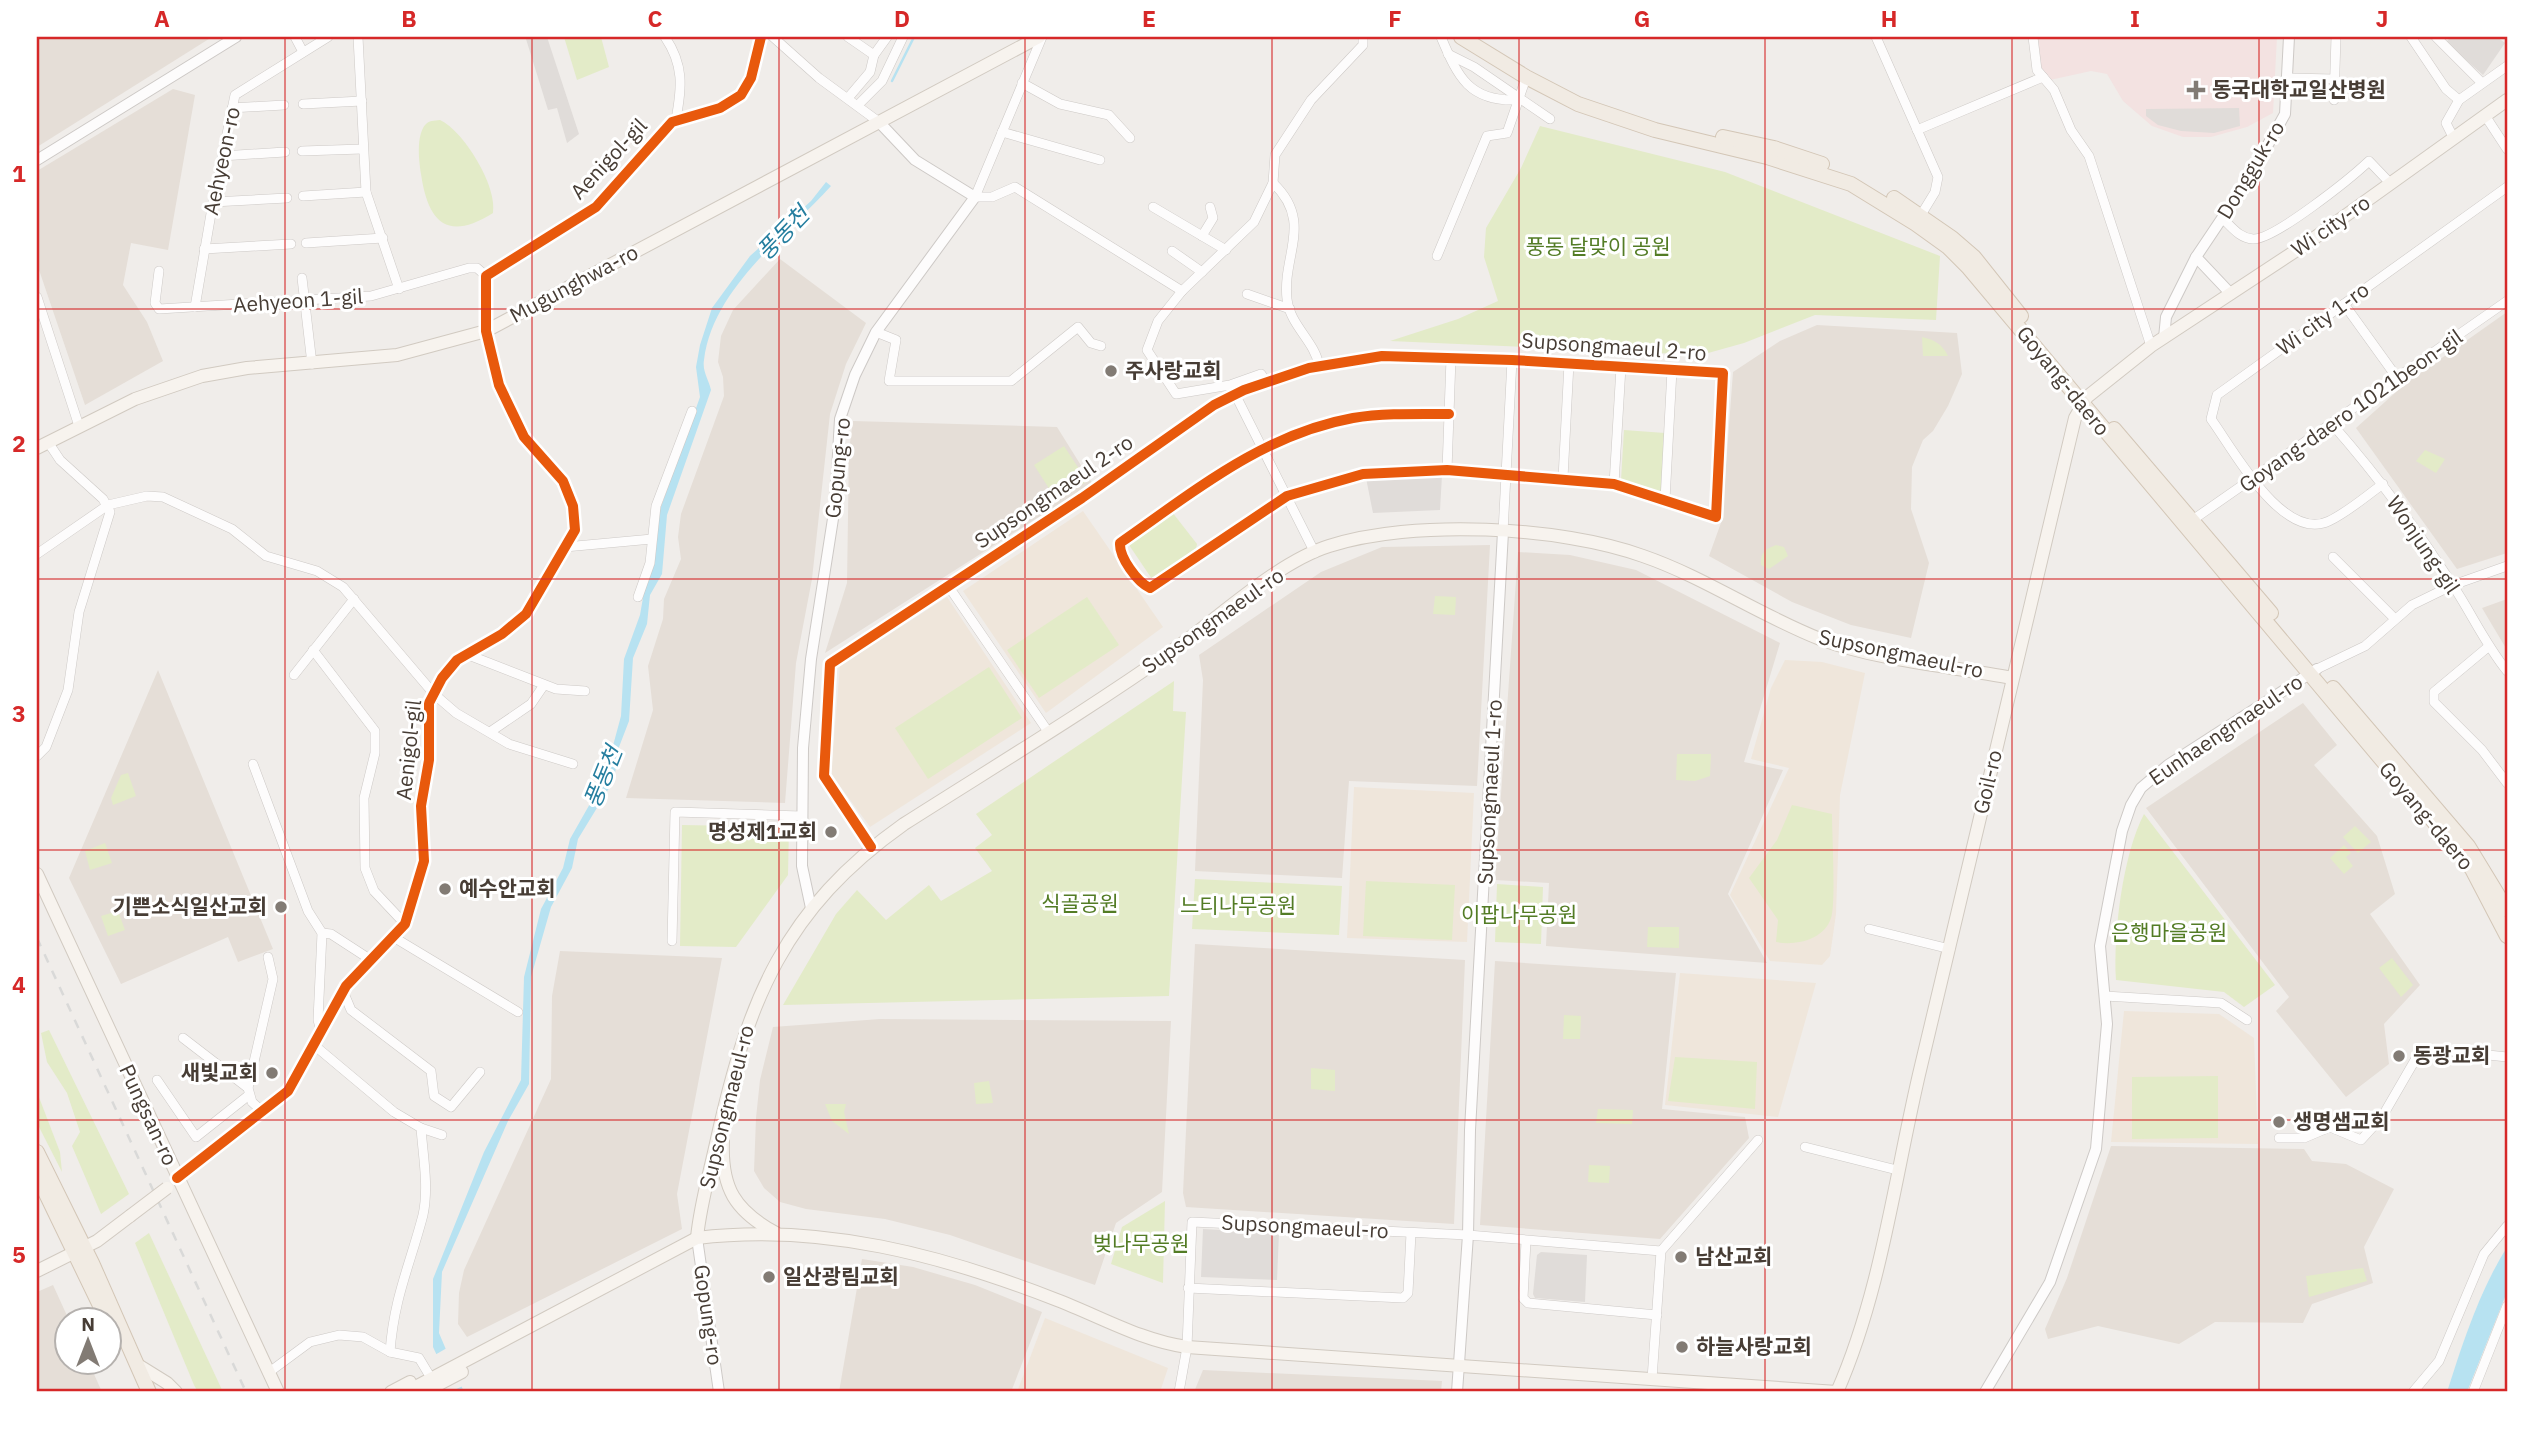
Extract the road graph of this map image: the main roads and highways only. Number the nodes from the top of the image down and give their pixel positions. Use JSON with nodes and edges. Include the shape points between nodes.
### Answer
{"nodes":[{"id":1,"x":1041,"y":37,"type":"edge"},
{"id":2,"x":1461,"y":37,"type":"edge"},
{"id":3,"x":1477,"y":37,"type":"edge"},
{"id":4,"x":1527,"y":74,"type":"junction"},
{"id":5,"x":2507,"y":100,"type":"edge"},
{"id":6,"x":2085,"y":401,"type":"junction"},
{"id":7,"x":43,"y":445,"type":"edge"},
{"id":8,"x":2314,"y":671,"type":"junction"},
{"id":9,"x":2012,"y":678,"type":"junction"},
{"id":10,"x":37,"y":874,"type":"edge"},
{"id":11,"x":2507,"y":910,"type":"edge"},
{"id":12,"x":2507,"y":936,"type":"edge"},
{"id":13,"x":724,"y":1109,"type":"junction"},
{"id":14,"x":37,"y":1152,"type":"edge"},
{"id":15,"x":37,"y":1175,"type":"edge"},
{"id":16,"x":177,"y":1178,"type":"junction"},
{"id":17,"x":779,"y":1235,"type":"junction"},
{"id":18,"x":697,"y":1238,"type":"junction"},
{"id":19,"x":78,"y":1249,"type":"junction"},
{"id":20,"x":37,"y":1270,"type":"edge"},
{"id":21,"x":101,"y":1306,"type":"edge"},
{"id":22,"x":565,"y":1307,"type":"junction"},
{"id":23,"x":122,"y":1352,"type":"edge"},
{"id":24,"x":138,"y":1365,"type":"junction"},
{"id":25,"x":433,"y":1389,"type":"edge"},
{"id":26,"x":141,"y":1392,"type":"edge"},
{"id":27,"x":149,"y":1392,"type":"edge"},
{"id":28,"x":176,"y":1392,"type":"edge"},
{"id":29,"x":278,"y":1392,"type":"edge"},
{"id":30,"x":391,"y":1392,"type":"edge"},
{"id":31,"x":406,"y":1392,"type":"edge"},
{"id":32,"x":1837,"y":1392,"type":"edge"}],
"edges":[{"from":1,"to":7,"type":"main road","name":"Mugunghwa-ro","via":[[486,331],[397,355],[202,376],[152,392]]},
{"from":2,"to":4,"type":"main road","name":"Goyang-daero"},
{"from":3,"to":4,"type":"main road","name":"Goyang-daero"},
{"from":4,"to":6,"type":"main road","name":"Goyang-daero","via":[[1578,104],[1655,130],[1820,173],[1884,203],[1948,247]]},
{"from":4,"to":6,"type":"main road","name":"Goyang-daero","via":[[1657,123],[1774,148],[1877,189],[1921,215],[1974,257]]},
{"from":5,"to":6,"type":"main road","name":"Wi city-ro","via":[[2151,346]]},
{"from":6,"to":8,"type":"main road","name":"Goyang-daero"},
{"from":6,"to":8,"type":"main road","name":"Goyang-daero","via":[[2194,519]]},
{"from":6,"to":9,"type":"main road","name":"Goil-ro","via":[[2076,418]]},
{"from":8,"to":11,"type":"main road","name":"Goyang-daero","via":[[2468,846]]},
{"from":8,"to":12,"type":"main road","name":"Goyang-daero","via":[[2472,869]]},
{"from":9,"to":13,"type":"main road","name":"Supsongmaeul-ro","via":[[1823,640],[1643,556],[1587,541],[1432,528],[1375,533],[1315,553],[1275,575],[1175,649],[871,847],[811,908],[761,989]]},
{"from":9,"to":32,"type":"main road","name":"Goil-ro","via":[[1869,1300]]},
{"from":10,"to":16,"type":"main road","name":"Pungsan-ro"},
{"from":13,"to":17,"type":"main road","via":[[722,1165],[732,1196],[751,1219]]},
{"from":13,"to":18,"type":"main road","name":"Supsongmaeul-ro"},
{"from":14,"to":19,"type":"main road"},
{"from":15,"to":19,"type":"main road"},
{"from":16,"to":19,"type":"main road","bridge":true},
{"from":16,"to":29,"type":"main road","name":"Pungsan-ro"},
{"from":17,"to":18,"type":"main road"},
{"from":17,"to":32,"type":"main road","via":[[911,1251],[981,1271],[1153,1339],[1187,1347]]},
{"from":18,"to":22,"type":"main road"},
{"from":19,"to":20,"type":"main road"},
{"from":19,"to":21,"type":"main road"},
{"from":19,"to":24,"type":"main road"},
{"from":22,"to":25,"type":"main road","via":[[551,1324]]},
{"from":22,"to":30,"type":"main road","via":[[548,1311]]},
{"from":22,"to":31,"type":"main road"},
{"from":23,"to":26,"type":"main road"},
{"from":24,"to":27,"type":"main road"},
{"from":24,"to":28,"type":"main road"}]}
